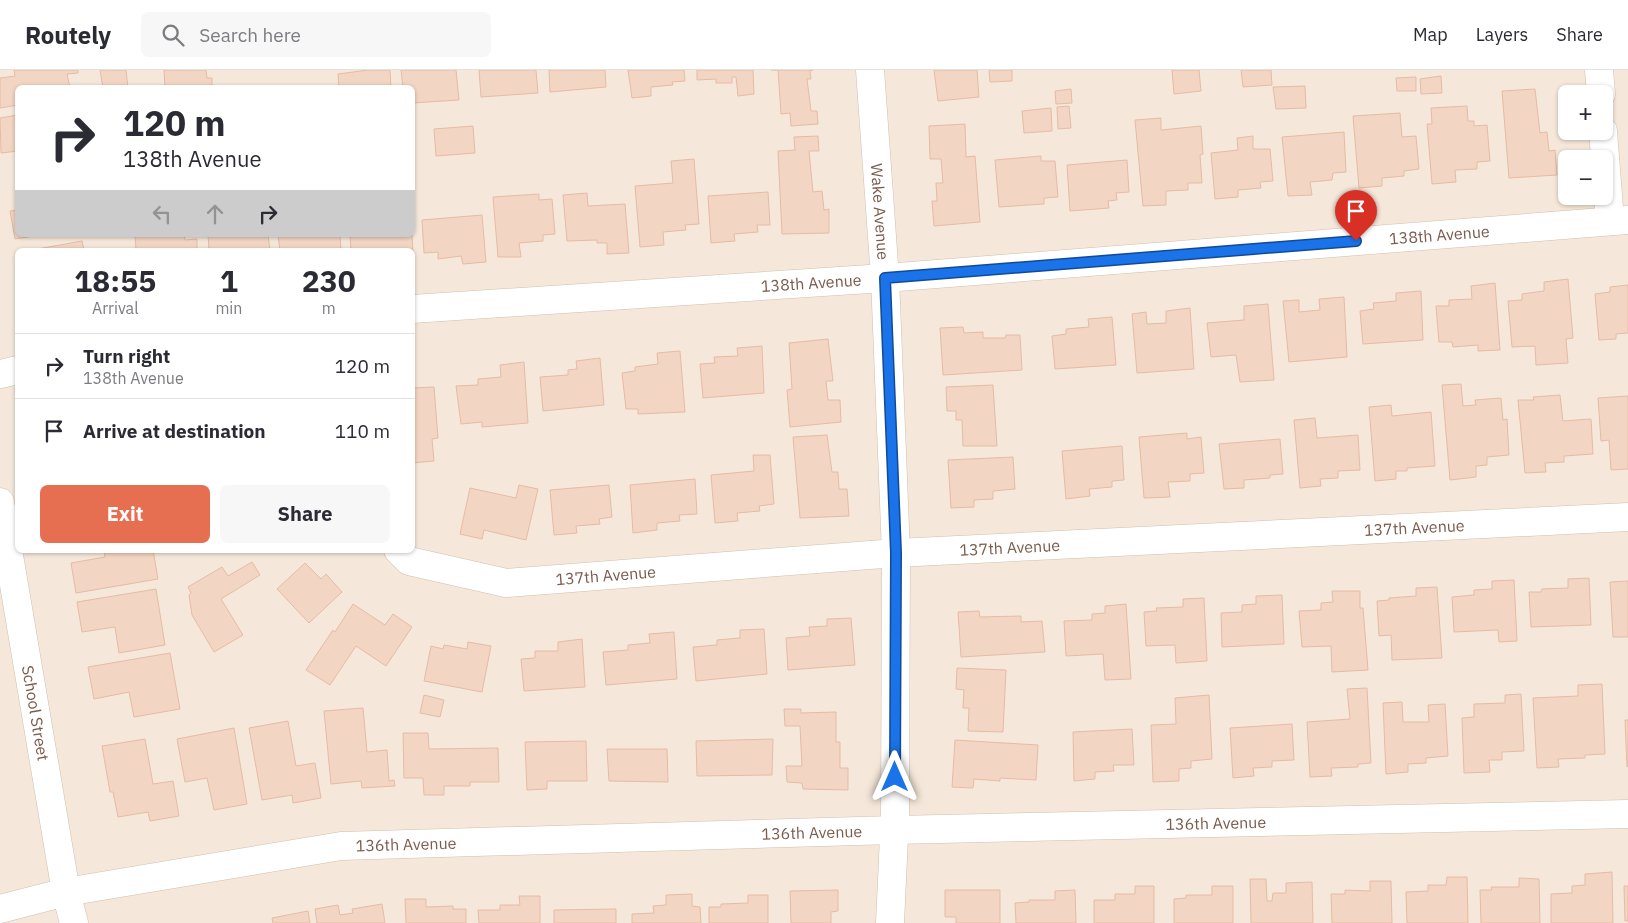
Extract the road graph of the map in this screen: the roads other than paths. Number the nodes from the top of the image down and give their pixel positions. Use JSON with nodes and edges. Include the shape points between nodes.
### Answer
{"nodes":[{"id":1,"x":870,"y":70,"type":"edge"},
{"id":2,"x":1599,"y":70,"type":"edge"},
{"id":3,"x":1600,"y":85,"type":"edge"},
{"id":4,"x":1605,"y":140,"type":"edge"},
{"id":5,"x":1619,"y":220,"type":"edge"},
{"id":6,"x":885,"y":278,"type":"junction"},
{"id":7,"x":415,"y":309,"type":"edge"},
{"id":8,"x":15,"y":371,"type":"edge"},
{"id":9,"x":0,"y":374,"type":"edge"},
{"id":10,"x":0,"y":502,"type":"edge"},
{"id":11,"x":1628,"y":517,"type":"edge"},
{"id":12,"x":401,"y":553,"type":"edge"},
{"id":13,"x":896,"y":553,"type":"junction"},
{"id":14,"x":1628,"y":814,"type":"edge"},
{"id":15,"x":894,"y":830,"type":"junction"},
{"id":16,"x":66,"y":892,"type":"junction"},
{"id":17,"x":0,"y":909,"type":"edge"},
{"id":18,"x":74,"y":923,"type":"edge"},
{"id":19,"x":890,"y":923,"type":"edge"}],
"edges":[{"from":1,"to":6,"type":"street","name":"Wake Avenue"},
{"from":2,"to":3,"type":"street"},
{"from":4,"to":5,"type":"street"},
{"from":5,"to":6,"type":"street","name":"138th Avenue"},
{"from":6,"to":7,"type":"street","name":"138th Avenue"},
{"from":6,"to":13,"type":"street","name":"Wake Avenue"},
{"from":8,"to":9,"type":"street"},
{"from":10,"to":16,"type":"street","name":"School Street"},
{"from":11,"to":13,"type":"street","name":"137th Avenue"},
{"from":12,"to":13,"type":"street","name":"137th Avenue","via":[[409,561],[506,583]]},
{"from":13,"to":15,"type":"street","name":"Wake Avenue"},
{"from":14,"to":15,"type":"street","name":"136th Avenue"},
{"from":15,"to":16,"type":"street","name":"136th Avenue","via":[[341,846]]},
{"from":15,"to":19,"type":"street","name":"Wake Avenue"},
{"from":16,"to":17,"type":"street","name":"136th Avenue"},
{"from":16,"to":18,"type":"street","name":"School Street"}]}
